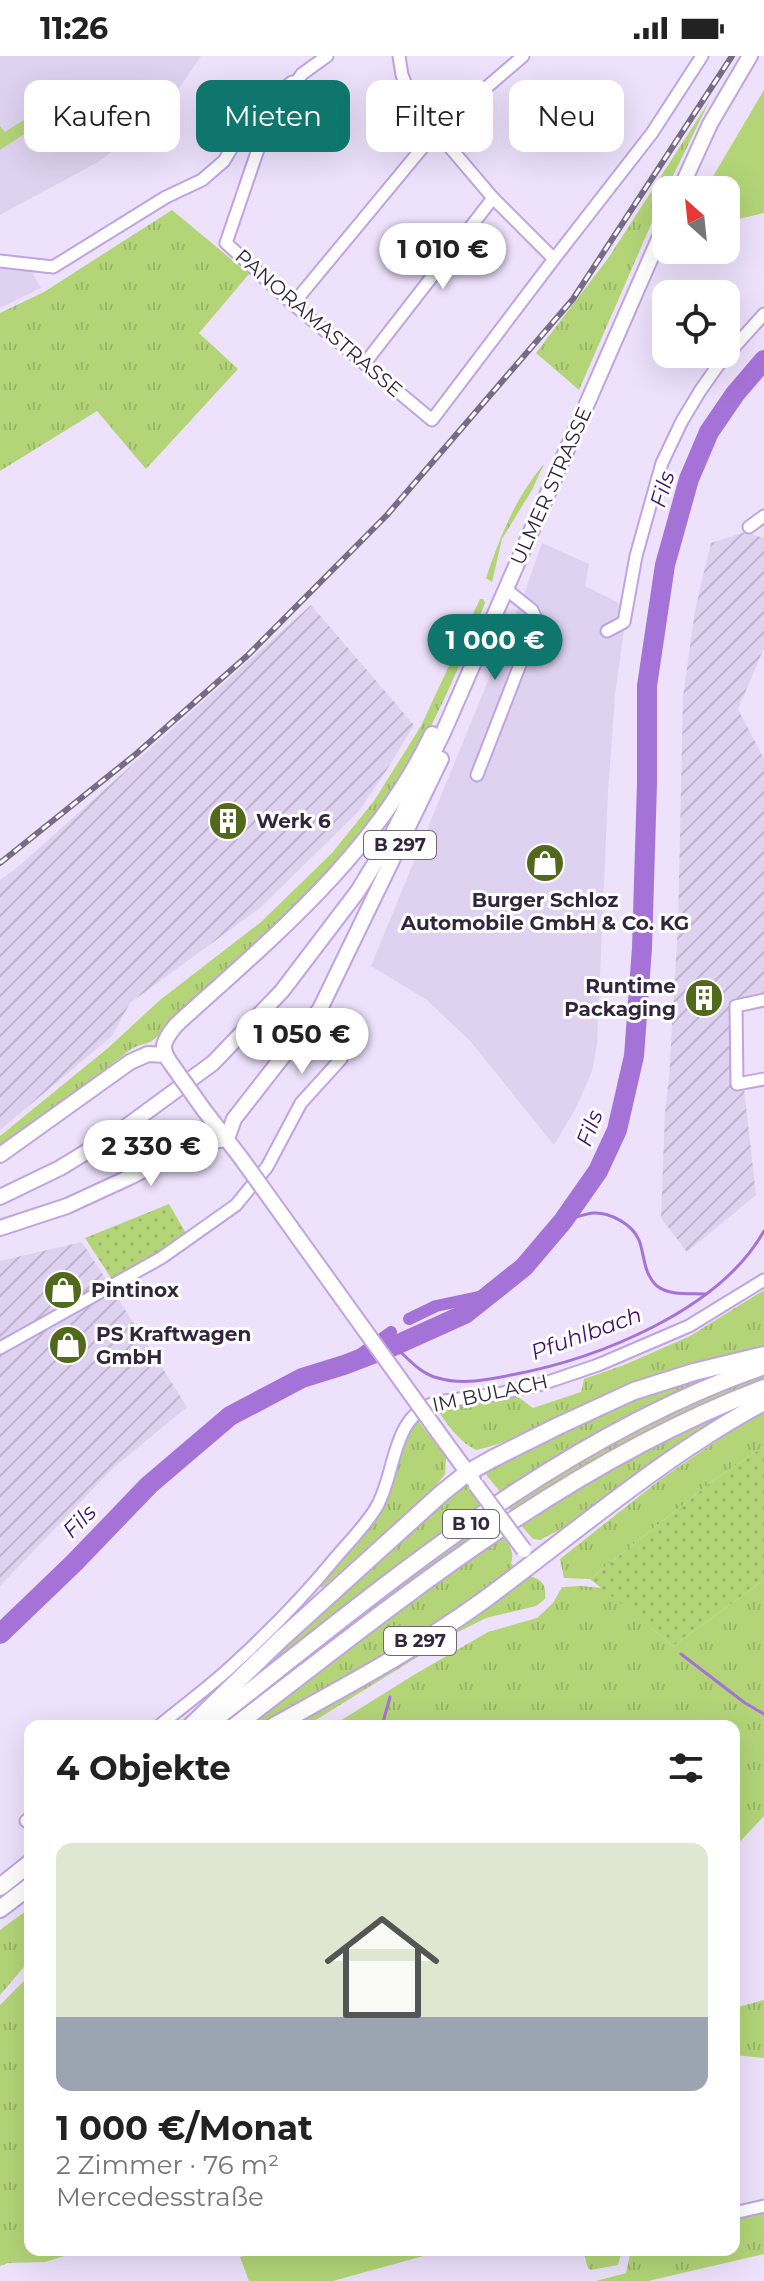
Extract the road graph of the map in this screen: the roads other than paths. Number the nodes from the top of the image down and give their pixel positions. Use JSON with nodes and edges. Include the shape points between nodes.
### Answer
{"nodes":[{"id":1,"x":327,"y":56,"type":"edge"},
{"id":2,"x":399,"y":56,"type":"edge"},
{"id":3,"x":523,"y":56,"type":"edge"},
{"id":4,"x":702,"y":56,"type":"edge"},
{"id":5,"x":750,"y":56,"type":"edge"},
{"id":6,"x":762,"y":56,"type":"edge"},
{"id":7,"x":302,"y":74,"type":"junction"},
{"id":8,"x":404,"y":80,"type":"edge"},
{"id":9,"x":493,"y":82,"type":"edge"},
{"id":10,"x":730,"y":89,"type":"junction"},
{"id":11,"x":419,"y":152,"type":"edge"},
{"id":12,"x":455,"y":152,"type":"edge"},
{"id":13,"x":686,"y":176,"type":"edge"},
{"id":14,"x":493,"y":198,"type":"junction"},
{"id":15,"x":652,"y":255,"type":"edge"},
{"id":16,"x":554,"y":259,"type":"junction"},
{"id":17,"x":0,"y":261,"type":"edge"},
{"id":18,"x":293,"y":304,"type":"junction"},
{"id":19,"x":764,"y":314,"type":"edge"},
{"id":20,"x":365,"y":363,"type":"junction"},
{"id":21,"x":764,"y":516,"type":"edge"},
{"id":22,"x":749,"y":527,"type":"dead end"},
{"id":23,"x":507,"y":590,"type":"junction"},
{"id":24,"x":607,"y":631,"type":"dead end"},
{"id":25,"x":468,"y":679,"type":"junction"},
{"id":26,"x":477,"y":775,"type":"dead end"},
{"id":27,"x":764,"y":1000,"type":"edge"},
{"id":28,"x":341,"y":1059,"type":"dead end"},
{"id":29,"x":168,"y":1060,"type":"junction"},
{"id":30,"x":764,"y":1079,"type":"edge"},
{"id":31,"x":227,"y":1139,"type":"junction"},
{"id":32,"x":0,"y":1155,"type":"edge"},
{"id":33,"x":0,"y":1197,"type":"edge"},
{"id":34,"x":0,"y":1228,"type":"edge"},
{"id":35,"x":764,"y":1280,"type":"edge"},
{"id":36,"x":0,"y":1348,"type":"edge"},
{"id":37,"x":764,"y":1355,"type":"edge"},
{"id":38,"x":764,"y":1366,"type":"edge"},
{"id":39,"x":764,"y":1388,"type":"edge"},
{"id":40,"x":764,"y":1402,"type":"edge"},
{"id":41,"x":472,"y":1479,"type":"junction"},
{"id":42,"x":528,"y":1556,"type":"junction"},
{"id":43,"x":166,"y":1720,"type":"edge"},
{"id":44,"x":197,"y":1720,"type":"edge"},
{"id":45,"x":214,"y":1720,"type":"edge"},
{"id":46,"x":243,"y":1720,"type":"edge"},
{"id":47,"x":285,"y":1720,"type":"edge"},
{"id":48,"x":24,"y":1868,"type":"edge"},
{"id":49,"x":0,"y":1887,"type":"edge"},
{"id":50,"x":24,"y":1891,"type":"edge"},
{"id":51,"x":0,"y":1909,"type":"edge"},
{"id":52,"x":764,"y":2206,"type":"edge"},
{"id":53,"x":740,"y":2212,"type":"edge"}],
"edges":[{"from":1,"to":7,"type":"street","name":"PANORAMASTRASSE"},
{"from":2,"to":8,"type":"street"},
{"from":3,"to":9,"type":"street"},
{"from":4,"to":16,"type":"street","via":[[652,133]]},
{"from":5,"to":10,"type":"main road"},
{"from":6,"to":10,"type":"main road"},
{"from":7,"to":17,"type":"street","via":[[263,105],[224,161],[202,180],[53,267]]},
{"from":7,"to":18,"type":"street","name":"PANORAMASTRASSE","via":[[267,123],[226,243]]},
{"from":10,"to":13,"type":"main road"},
{"from":11,"to":18,"type":"street"},
{"from":12,"to":14,"type":"street"},
{"from":14,"to":16,"type":"street"},
{"from":14,"to":20,"type":"street"},
{"from":15,"to":23,"type":"main road","name":"ULMER STRASSE","number":"B 297"},
{"from":16,"to":20,"type":"street","name":"PANORAMASTRASSE","via":[[432,420]]},
{"from":18,"to":20,"type":"street","name":"PANORAMASTRASSE"},
{"from":19,"to":24,"type":"street","via":[[719,364],[682,421],[662,463],[624,622]]},
{"from":21,"to":22,"type":"street"},
{"from":23,"to":25,"type":"main road","name":"ULMER STRASSE","number":"B 297"},
{"from":23,"to":26,"type":"street","via":[[532,610],[537,621]]},
{"from":25,"to":29,"type":"main road","number":"B 297","via":[[456,684],[413,772],[381,819],[292,920],[176,1025],[163,1046]]},
{"from":25,"to":31,"type":"main road","number":"B 297","via":[[469,694],[433,778],[320,1009],[234,1119]]},
{"from":25,"to":33,"type":"main road","name":"ULMER STRASSE","via":[[391,837],[358,891],[282,991],[213,1063],[162,1102],[60,1168]]},
{"from":27,"to":30,"type":"street","via":[[736,1006],[737,1084]]},
{"from":28,"to":36,"type":"street","via":[[301,1103],[267,1167],[236,1205],[161,1258]]},
{"from":29,"to":31,"type":"main road","bridge":true},
{"from":29,"to":32,"type":"main road","via":[[148,1054],[130,1062]]},
{"from":31,"to":34,"type":"main road","via":[[198,1143],[67,1206]]},
{"from":31,"to":41,"type":"main road","bridge":true},
{"from":35,"to":43,"type":"street","name":"IM BULACH","via":[[689,1326],[598,1365],[542,1384],[437,1402],[412,1415],[373,1512],[316,1581],[234,1665]]},
{"from":37,"to":41,"type":"highway","via":[[634,1391],[558,1426]]},
{"from":38,"to":45,"type":"highway","number":"B 10","via":[[647,1417],[506,1499]]},
{"from":39,"to":46,"type":"highway","number":"B 10","via":[[657,1435],[518,1515]]},
{"from":40,"to":42,"type":"highway"},
{"from":41,"to":42,"type":"main road","bridge":true},
{"from":41,"to":44,"type":"highway","number":"B 10","via":[[442,1493]]},
{"from":42,"to":47,"type":"highway","number":"B 297","via":[[482,1601]]},
{"from":48,"to":49,"type":"highway"},
{"from":50,"to":51,"type":"highway"},
{"from":52,"to":53,"type":"street"}]}
